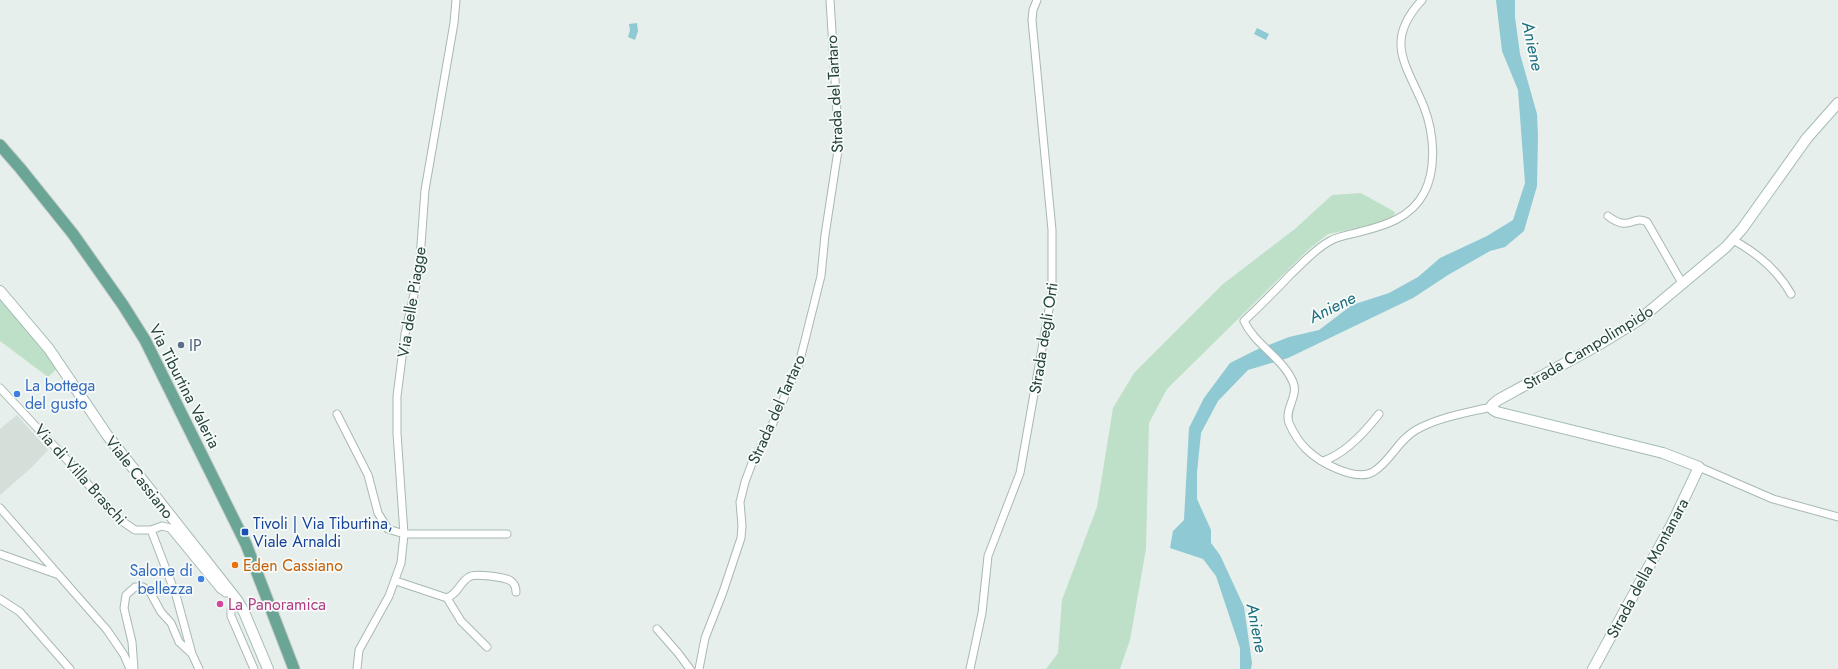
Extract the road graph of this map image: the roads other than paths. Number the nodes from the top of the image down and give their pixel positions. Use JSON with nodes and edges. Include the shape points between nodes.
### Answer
{"nodes":[{"id":1,"x":456,"y":0,"type":"edge"},
{"id":2,"x":830,"y":0,"type":"edge"},
{"id":3,"x":1037,"y":0,"type":"edge"},
{"id":4,"x":1422,"y":0,"type":"edge"},
{"id":5,"x":1838,"y":103,"type":"edge"},
{"id":6,"x":0,"y":145,"type":"edge"},
{"id":7,"x":1608,"y":216,"type":"dead end"},
{"id":8,"x":1733,"y":240,"type":"junction"},
{"id":9,"x":1682,"y":283,"type":"junction"},
{"id":10,"x":0,"y":291,"type":"edge"},
{"id":11,"x":1791,"y":294,"type":"dead end"},
{"id":12,"x":0,"y":388,"type":"edge"},
{"id":13,"x":1491,"y":407,"type":"junction"},
{"id":14,"x":337,"y":414,"type":"dead end"},
{"id":15,"x":1379,"y":414,"type":"dead end"},
{"id":16,"x":1323,"y":461,"type":"junction"},
{"id":17,"x":1699,"y":466,"type":"junction"},
{"id":18,"x":0,"y":508,"type":"edge"},
{"id":19,"x":1838,"y":517,"type":"edge"},
{"id":20,"x":151,"y":530,"type":"junction"},
{"id":21,"x":404,"y":534,"type":"junction"},
{"id":22,"x":507,"y":534,"type":"dead end"},
{"id":23,"x":0,"y":554,"type":"edge"},
{"id":24,"x":61,"y":576,"type":"junction"},
{"id":25,"x":396,"y":581,"type":"junction"},
{"id":26,"x":516,"y":592,"type":"dead end"},
{"id":27,"x":234,"y":596,"type":"junction"},
{"id":28,"x":447,"y":598,"type":"junction"},
{"id":29,"x":0,"y":599,"type":"edge"},
{"id":30,"x":657,"y":629,"type":"dead end"},
{"id":31,"x":487,"y":647,"type":"dead end"},
{"id":32,"x":192,"y":654,"type":"junction"},
{"id":33,"x":70,"y":669,"type":"edge"},
{"id":34,"x":130,"y":669,"type":"edge"},
{"id":35,"x":134,"y":669,"type":"edge"},
{"id":36,"x":199,"y":669,"type":"edge"},
{"id":37,"x":254,"y":669,"type":"edge"},
{"id":38,"x":268,"y":669,"type":"edge"},
{"id":39,"x":294,"y":669,"type":"edge"},
{"id":40,"x":357,"y":669,"type":"edge"},
{"id":41,"x":690,"y":669,"type":"edge"},
{"id":42,"x":699,"y":669,"type":"edge"},
{"id":43,"x":970,"y":669,"type":"edge"},
{"id":44,"x":1593,"y":669,"type":"edge"}],
"edges":[{"from":1,"to":21,"type":"street","name":"Via delle Piagge","via":[[425,190],[419,272],[406,329],[398,392],[397,433]]},
{"from":2,"to":42,"type":"street","name":"Strada del Tartaro","via":[[839,144],[821,276],[799,364],[745,482],[740,502],[740,540],[705,638]]},
{"from":3,"to":43,"type":"street","name":"Strada degli Orti","via":[[1032,20],[1052,230],[1052,292],[1020,473],[988,556],[982,613]]},
{"from":4,"to":16,"type":"street","via":[[1408,20],[1402,34],[1401,45],[1405,67],[1426,113],[1431,137],[1431,170],[1424,194],[1401,218],[1341,236],[1322,245],[1244,321],[1257,340],[1289,375],[1294,386],[1288,415],[1289,423],[1304,447]]},
{"from":5,"to":8,"type":"street","name":"Strada Campolimpido","via":[[1807,138]]},
{"from":6,"to":39,"type":"main road","name":"Via Tiburtina Valeria","via":[[82,247],[145,340],[246,544]]},
{"from":7,"to":9,"type":"street","via":[[1622,224],[1640,220],[1647,222]]},
{"from":8,"to":9,"type":"street","name":"Strada Campolimpido"},
{"from":8,"to":11,"type":"street","via":[[1769,265],[1781,277]]},
{"from":9,"to":13,"type":"street","name":"Strada Campolimpido","via":[[1631,325],[1498,400]]},
{"from":10,"to":27,"type":"street","name":"Viale Cassiano","via":[[49,349],[107,435]]},
{"from":12,"to":20,"type":"street","name":"Via di Villa Braschi","via":[[116,516],[133,529],[141,532]]},
{"from":13,"to":16,"type":"street","via":[[1445,418],[1417,429],[1402,440],[1380,466],[1368,474],[1350,474]]},
{"from":13,"to":17,"type":"street","via":[[1497,412],[1663,453]]},
{"from":14,"to":21,"type":"street","via":[[368,475],[380,519],[391,531]]},
{"from":15,"to":16,"type":"street","via":[[1361,435],[1337,454]]},
{"from":17,"to":19,"type":"street","via":[[1773,499]]},
{"from":17,"to":44,"type":"street","name":"Strada della Montanara","via":[[1676,518]]},
{"from":18,"to":24,"type":"street"},
{"from":20,"to":27,"type":"street","name":"Via di Villa Braschi","via":[[162,526],[170,528],[220,589]]},
{"from":20,"to":32,"type":"street","via":[[176,595]]},
{"from":21,"to":22,"type":"street"},
{"from":21,"to":25,"type":"street","name":"Via delle Piagge","via":[[402,563]]},
{"from":23,"to":24,"type":"street"},
{"from":24,"to":34,"type":"street","via":[[112,636]]},
{"from":25,"to":28,"type":"street"},
{"from":25,"to":40,"type":"street","name":"Via delle Piagge","via":[[379,617],[361,646]]},
{"from":26,"to":28,"type":"street","via":[[515,586],[509,580],[474,575],[467,578],[456,593]]},
{"from":27,"to":37,"type":"street","via":[[231,616]]},
{"from":27,"to":38,"type":"street","name":"Viale Cassiano","via":[[244,612]]},
{"from":28,"to":31,"type":"street","via":[[461,621]]},
{"from":29,"to":33,"type":"street","via":[[20,612]]},
{"from":30,"to":41,"type":"street"},
{"from":32,"to":35,"type":"street","via":[[179,642],[171,623],[159,610],[150,592],[143,587],[135,587],[125,596],[124,608],[132,642]]},
{"from":32,"to":36,"type":"street"}]}
